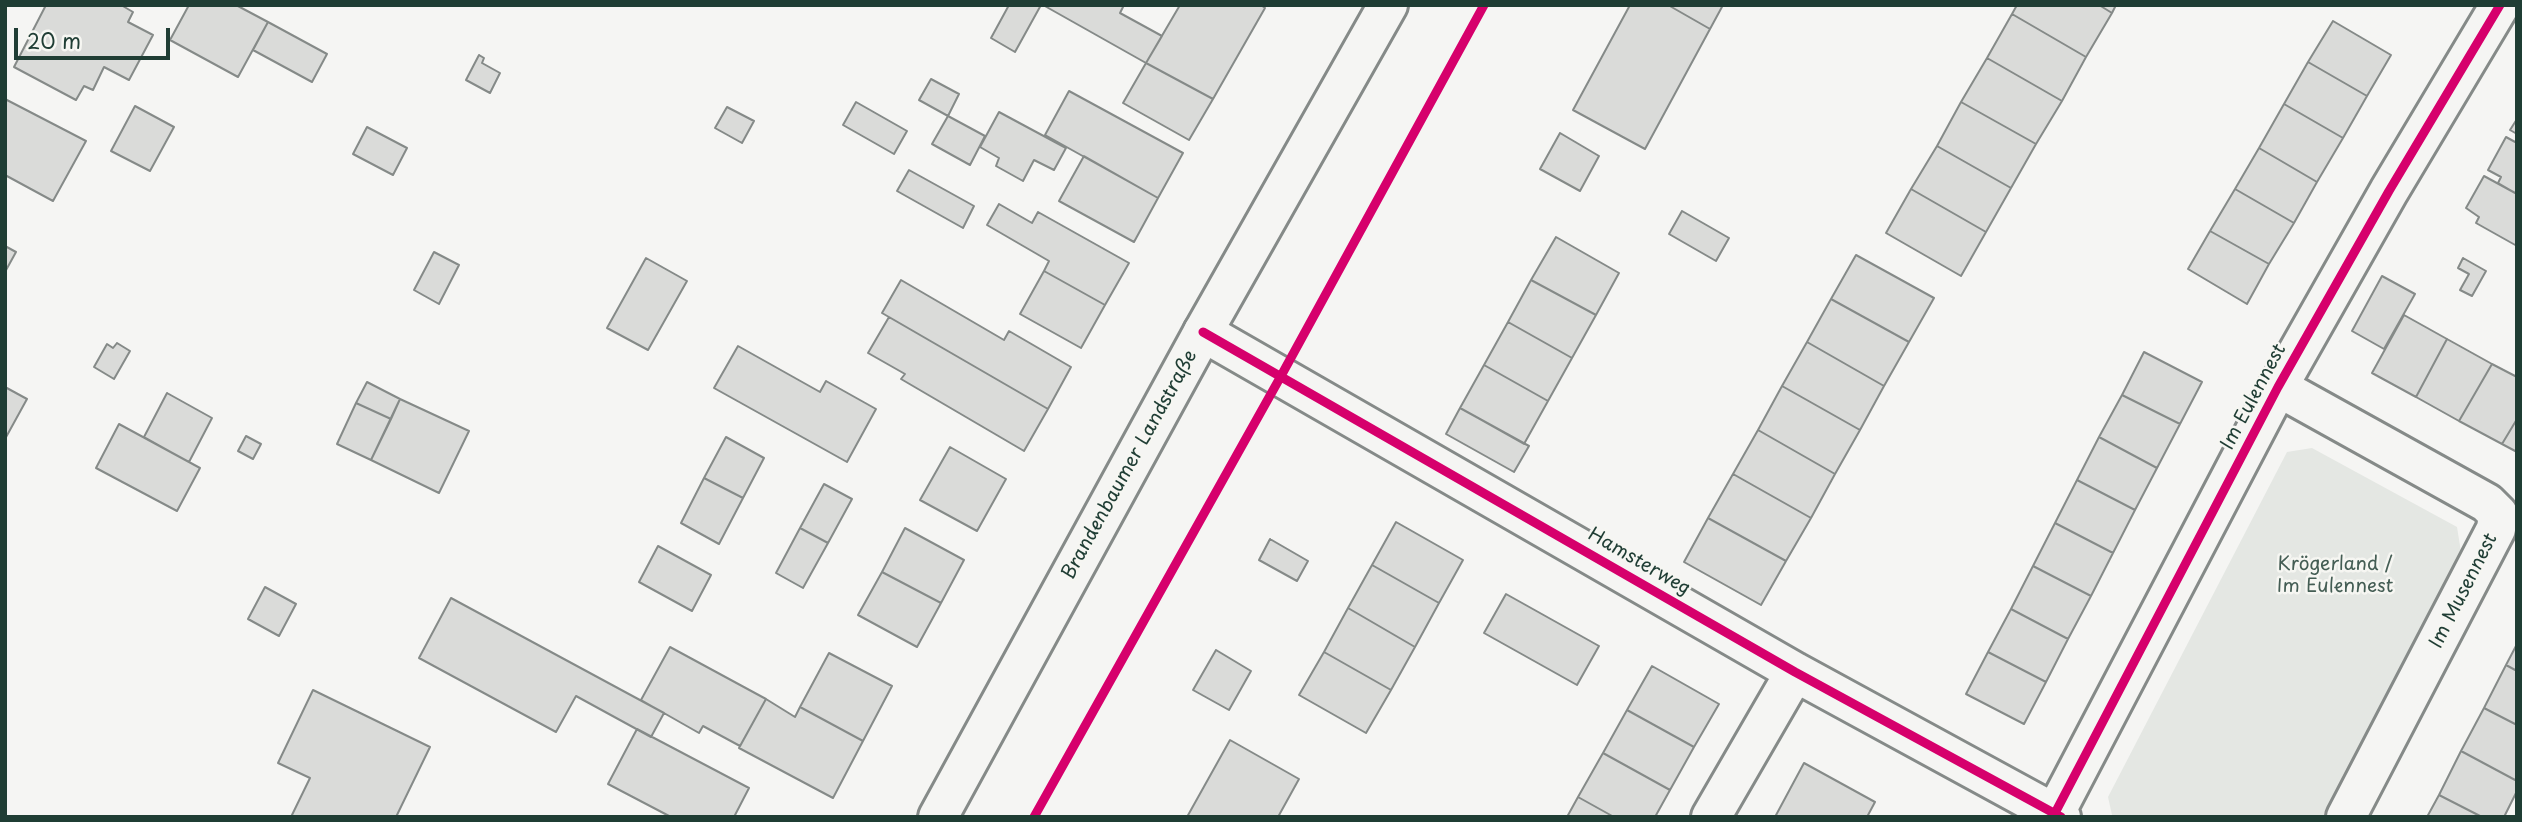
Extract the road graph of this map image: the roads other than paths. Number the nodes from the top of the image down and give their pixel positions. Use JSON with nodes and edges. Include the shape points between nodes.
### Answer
{"nodes":[{"id":1,"x":1388,"y":5,"type":"edge"},
{"id":2,"x":2500,"y":5,"type":"edge"},
{"id":3,"x":1203,"y":332,"type":"junction"},
{"id":4,"x":2278,"y":387,"type":"junction"},
{"id":5,"x":1795,"y":672,"type":"junction"},
{"id":6,"x":2058,"y":815,"type":"edge"},
{"id":7,"x":938,"y":817,"type":"edge"},
{"id":8,"x":1711,"y":817,"type":"edge"},
{"id":9,"x":2346,"y":817,"type":"edge"}],
"edges":[{"from":1,"to":3,"type":"street","name":"Brandenbaumer Landstraße"},
{"from":2,"to":4,"type":"street","name":"Im Eulennest"},
{"from":3,"to":5,"type":"street","name":"Hamsterweg"},
{"from":3,"to":7,"type":"street","name":"Brandenbaumer Landstraße"},
{"from":4,"to":6,"type":"street","name":"Im Eulennest"},
{"from":4,"to":9,"type":"street","name":"Im Musennest","via":[[2487,503],[2498,514],[2496,529]]},
{"from":5,"to":6,"type":"street","name":"Hamsterweg"},
{"from":5,"to":8,"type":"street"}]}
